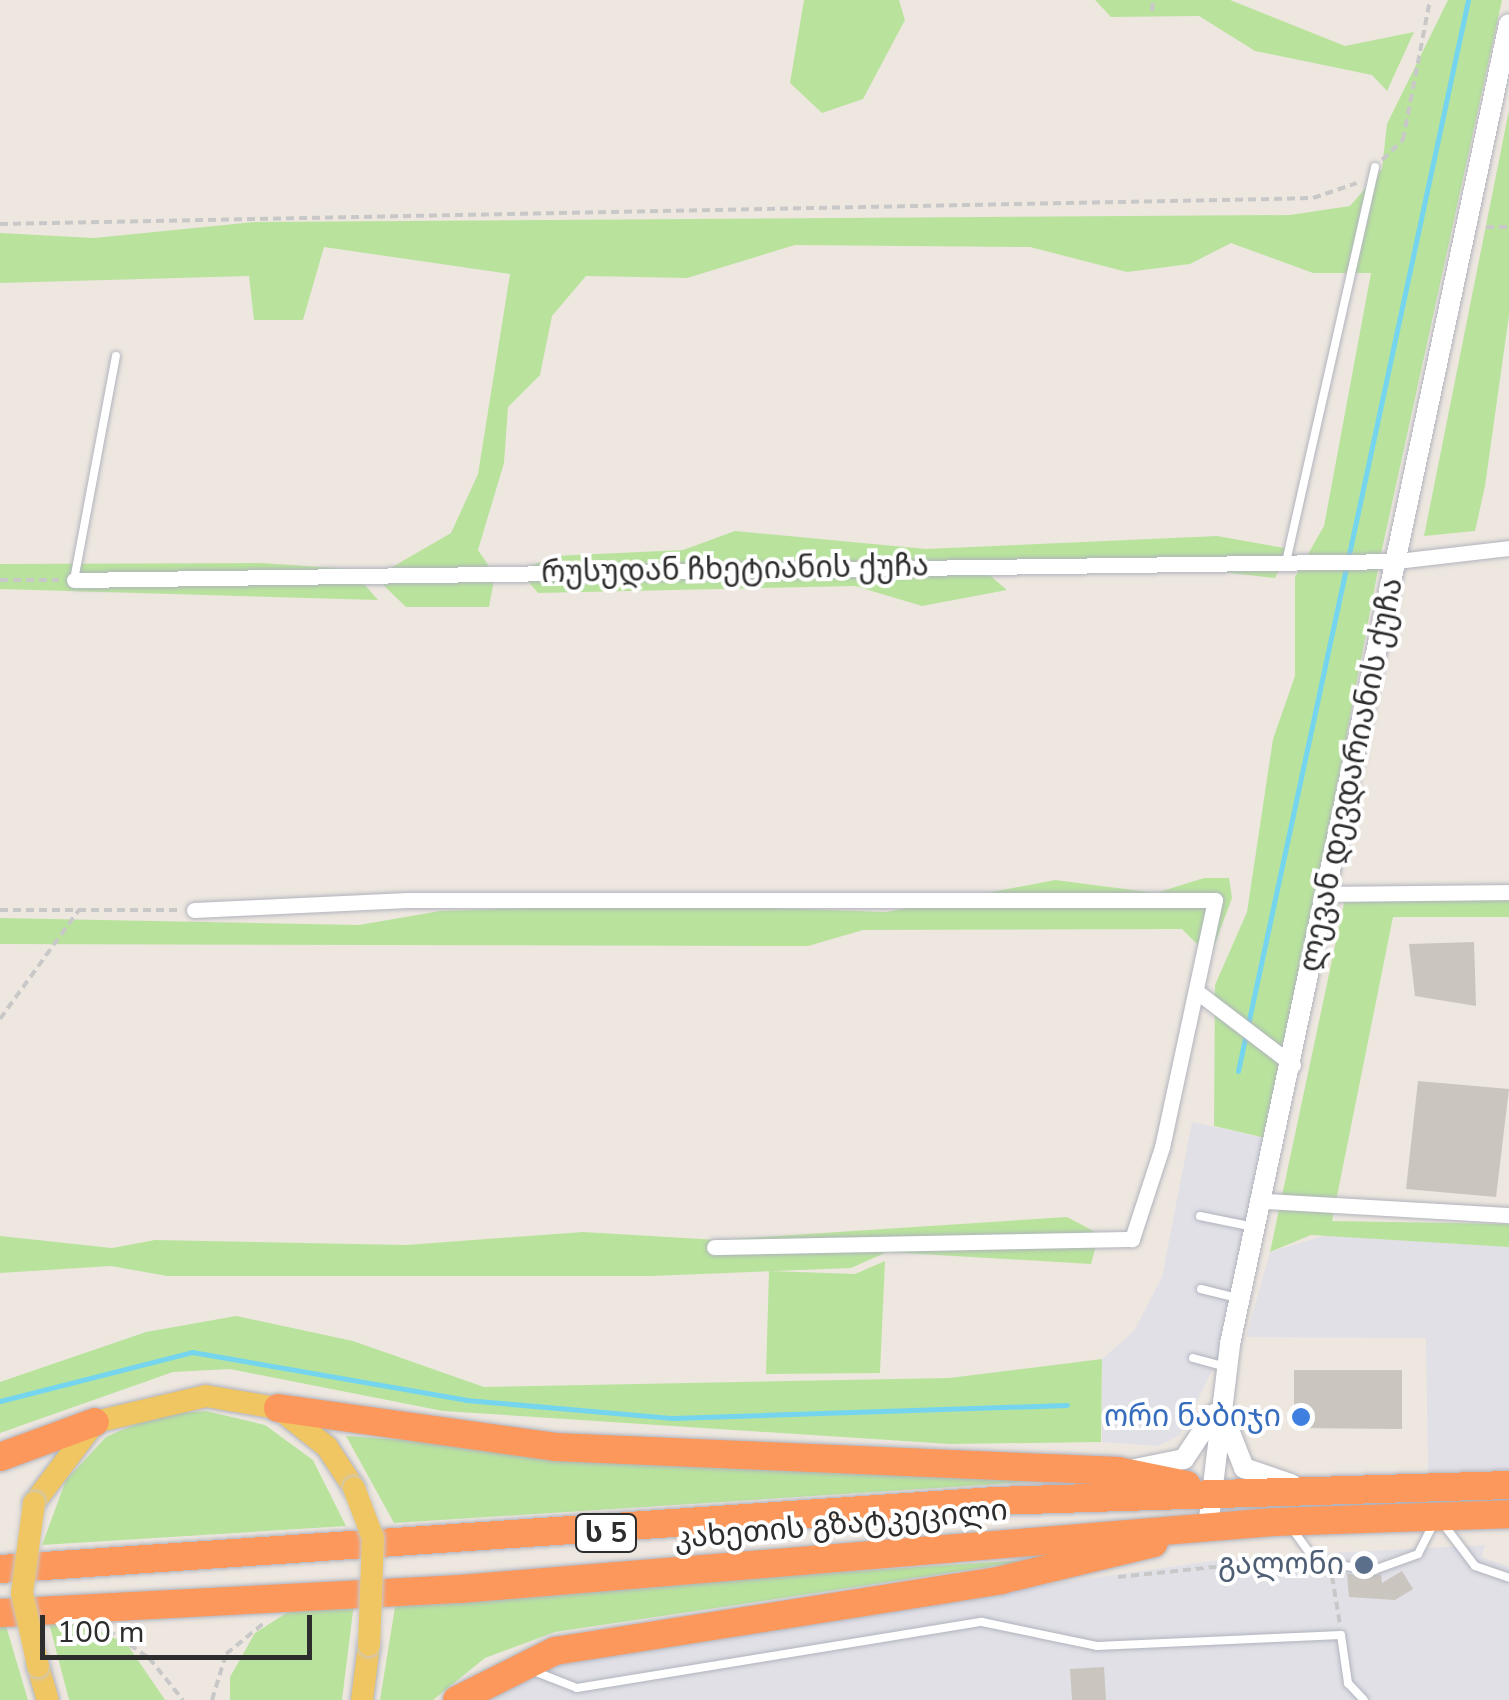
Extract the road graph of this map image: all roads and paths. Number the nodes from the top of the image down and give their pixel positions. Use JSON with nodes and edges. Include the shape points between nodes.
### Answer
{"nodes":[{"id":1,"x":1153,"y":0,"type":"edge"},
{"id":2,"x":1430,"y":0,"type":"edge"},
{"id":3,"x":1152,"y":11,"type":"dead end"},
{"id":4,"x":1509,"y":24,"type":"edge"},
{"id":5,"x":1374,"y":167,"type":"junction"},
{"id":6,"x":0,"y":224,"type":"edge"},
{"id":7,"x":1467,"y":224,"type":"junction"},
{"id":8,"x":1509,"y":227,"type":"edge"},
{"id":9,"x":116,"y":356,"type":"dead end"},
{"id":10,"x":1509,"y":548,"type":"edge"},
{"id":11,"x":1397,"y":561,"type":"junction"},
{"id":12,"x":1286,"y":562,"type":"junction"},
{"id":13,"x":0,"y":580,"type":"edge"},
{"id":14,"x":74,"y":580,"type":"junction"},
{"id":15,"x":1509,"y":892,"type":"edge"},
{"id":16,"x":1327,"y":894,"type":"junction"},
{"id":17,"x":0,"y":910,"type":"edge"},
{"id":18,"x":78,"y":910,"type":"junction"},
{"id":19,"x":194,"y":910,"type":"joint"},
{"id":20,"x":1196,"y":991,"type":"junction"},
{"id":21,"x":0,"y":1018,"type":"edge"},
{"id":22,"x":1293,"y":1065,"type":"junction"},
{"id":23,"x":1265,"y":1201,"type":"junction"},
{"id":24,"x":1509,"y":1214,"type":"edge"},
{"id":25,"x":1200,"y":1216,"type":"dead end"},
{"id":26,"x":1258,"y":1228,"type":"junction"},
{"id":27,"x":714,"y":1247,"type":"dead end"},
{"id":28,"x":1201,"y":1289,"type":"dead end"},
{"id":29,"x":1241,"y":1299,"type":"junction"},
{"id":30,"x":1193,"y":1358,"type":"dead end"},
{"id":31,"x":1226,"y":1367,"type":"junction"},
{"id":32,"x":1220,"y":1403,"type":"junction"},
{"id":33,"x":278,"y":1408,"type":"junction"},
{"id":34,"x":95,"y":1422,"type":"junction"},
{"id":35,"x":0,"y":1457,"type":"edge"},
{"id":36,"x":1118,"y":1471,"type":"junction"},
{"id":37,"x":1509,"y":1485,"type":"edge"},
{"id":38,"x":1318,"y":1488,"type":"junction"},
{"id":39,"x":1212,"y":1492,"type":"junction"},
{"id":40,"x":1509,"y":1514,"type":"edge"},
{"id":41,"x":1438,"y":1516,"type":"junction"},
{"id":42,"x":1288,"y":1522,"type":"junction"},
{"id":43,"x":1208,"y":1527,"type":"junction"},
{"id":44,"x":1332,"y":1569,"type":"junction"},
{"id":45,"x":0,"y":1570,"type":"edge"},
{"id":46,"x":1509,"y":1578,"type":"edge"},
{"id":47,"x":0,"y":1613,"type":"edge"},
{"id":48,"x":273,"y":1618,"type":"dead end"},
{"id":49,"x":95,"y":1624,"type":"dead end"},
{"id":50,"x":1341,"y":1635,"type":"junction"},
{"id":51,"x":524,"y":1663,"type":"junction"},
{"id":52,"x":48,"y":1700,"type":"edge"},
{"id":53,"x":183,"y":1700,"type":"edge"},
{"id":54,"x":212,"y":1700,"type":"edge"},
{"id":55,"x":362,"y":1700,"type":"edge"},
{"id":56,"x":457,"y":1700,"type":"edge"},
{"id":57,"x":1364,"y":1700,"type":"edge"}],
"edges":[{"from":1,"to":3,"type":"path"},
{"from":2,"to":5,"type":"path","via":[[1403,140]]},
{"from":4,"to":7,"type":"main road","name":"ლევან დევდარიანის ქუჩა"},
{"from":5,"to":6,"type":"path","via":[[1354,187],[1314,198]]},
{"from":5,"to":12,"type":"lane"},
{"from":7,"to":8,"type":"path"},
{"from":7,"to":11,"type":"main road","name":"ლევან დევდარიანის ქუჩა"},
{"from":9,"to":14,"type":"lane"},
{"from":10,"to":11,"type":"street","name":"რუსუდან ჩხეტიანის ქუჩა"},
{"from":11,"to":12,"type":"street","name":"რუსუდან ჩხეტიანის ქუჩა"},
{"from":11,"to":16,"type":"main road","name":"ლევან დევდარიანის ქუჩა"},
{"from":12,"to":14,"type":"street","name":"რუსუდან ჩხეტიანის ქუჩა"},
{"from":13,"to":14,"type":"path"},
{"from":15,"to":16,"type":"street"},
{"from":16,"to":22,"type":"main road","name":"ლევან დევდარიანის ქუჩა"},
{"from":17,"to":18,"type":"path"},
{"from":18,"to":19,"type":"path"},
{"from":18,"to":21,"type":"path"},
{"from":19,"to":20,"type":"street","via":[[408,900],[1215,900]]},
{"from":20,"to":22,"type":"street"},
{"from":20,"to":27,"type":"street","via":[[1132,1239]]},
{"from":22,"to":23,"type":"main road","name":"ლევან დევდარიანის ქუჩა"},
{"from":23,"to":24,"type":"street"},
{"from":23,"to":26,"type":"main road","name":"ლევან დევდარიანის ქუჩა"},
{"from":25,"to":26,"type":"lane"},
{"from":26,"to":29,"type":"main road","name":"ლევან დევდარიანის ქუჩა"},
{"from":28,"to":29,"type":"lane"},
{"from":29,"to":31,"type":"main road","name":"ლევან დევდარიანის ქუჩა"},
{"from":30,"to":31,"type":"lane"},
{"from":31,"to":32,"type":"main road","name":"ლევან დევდარიანის ქუჩა"},
{"from":32,"to":36,"type":"main road","via":[[1184,1460]]},
{"from":32,"to":38,"type":"main road","via":[[1244,1468]]},
{"from":32,"to":39,"type":"main road","name":"ლევან დევდარიანის ქუჩა"},
{"from":33,"to":34,"type":"main road","via":[[206,1396]]},
{"from":33,"to":36,"type":"highway","via":[[555,1446]]},
{"from":33,"to":55,"type":"main road","bridge":true,"via":[[327,1448],[354,1488],[373,1538]]},
{"from":34,"to":35,"type":"highway"},
{"from":34,"to":52,"type":"main road","bridge":true,"via":[[34,1503],[22,1594]]},
{"from":36,"to":39,"type":"highway"},
{"from":37,"to":38,"type":"highway","name":"კახეთის გზატკეცილი","number":"ს 5"},
{"from":38,"to":39,"type":"highway","name":"კახეთის გზატკეცილი","number":"ს 5"},
{"from":39,"to":43,"type":"main road","name":"ლევან დევდარიანის ქუჩა"},
{"from":39,"to":45,"type":"highway","name":"კახეთის გზატკეცილი","number":"ს 5"},
{"from":40,"to":41,"type":"highway","name":"კახეთის გზატკეცილი","number":"ს 5"},
{"from":41,"to":42,"type":"highway","name":"კახეთის გზატკეცილი","number":"ს 5"},
{"from":41,"to":44,"type":"lane","via":[[1418,1554],[1374,1570]]},
{"from":41,"to":46,"type":"lane","via":[[1475,1566]]},
{"from":42,"to":43,"type":"highway","name":"კახეთის გზატკეცილი","number":"ს 5"},
{"from":42,"to":44,"type":"lane","via":[[1316,1562]]},
{"from":43,"to":47,"type":"highway","name":"კახეთის გზატკეცილი","number":"ს 5","via":[[460,1589]]},
{"from":43,"to":51,"type":"highway","via":[[1080,1565],[633,1634]]},
{"from":44,"to":50,"type":"path"},
{"from":48,"to":54,"type":"path","via":[[226,1654]]},
{"from":49,"to":53,"type":"path","via":[[149,1658]]},
{"from":50,"to":51,"type":"lane","via":[[1096,1646],[982,1622],[577,1688],[539,1678]]},
{"from":50,"to":57,"type":"lane","via":[[1348,1684]]},
{"from":51,"to":56,"type":"highway"}]}
